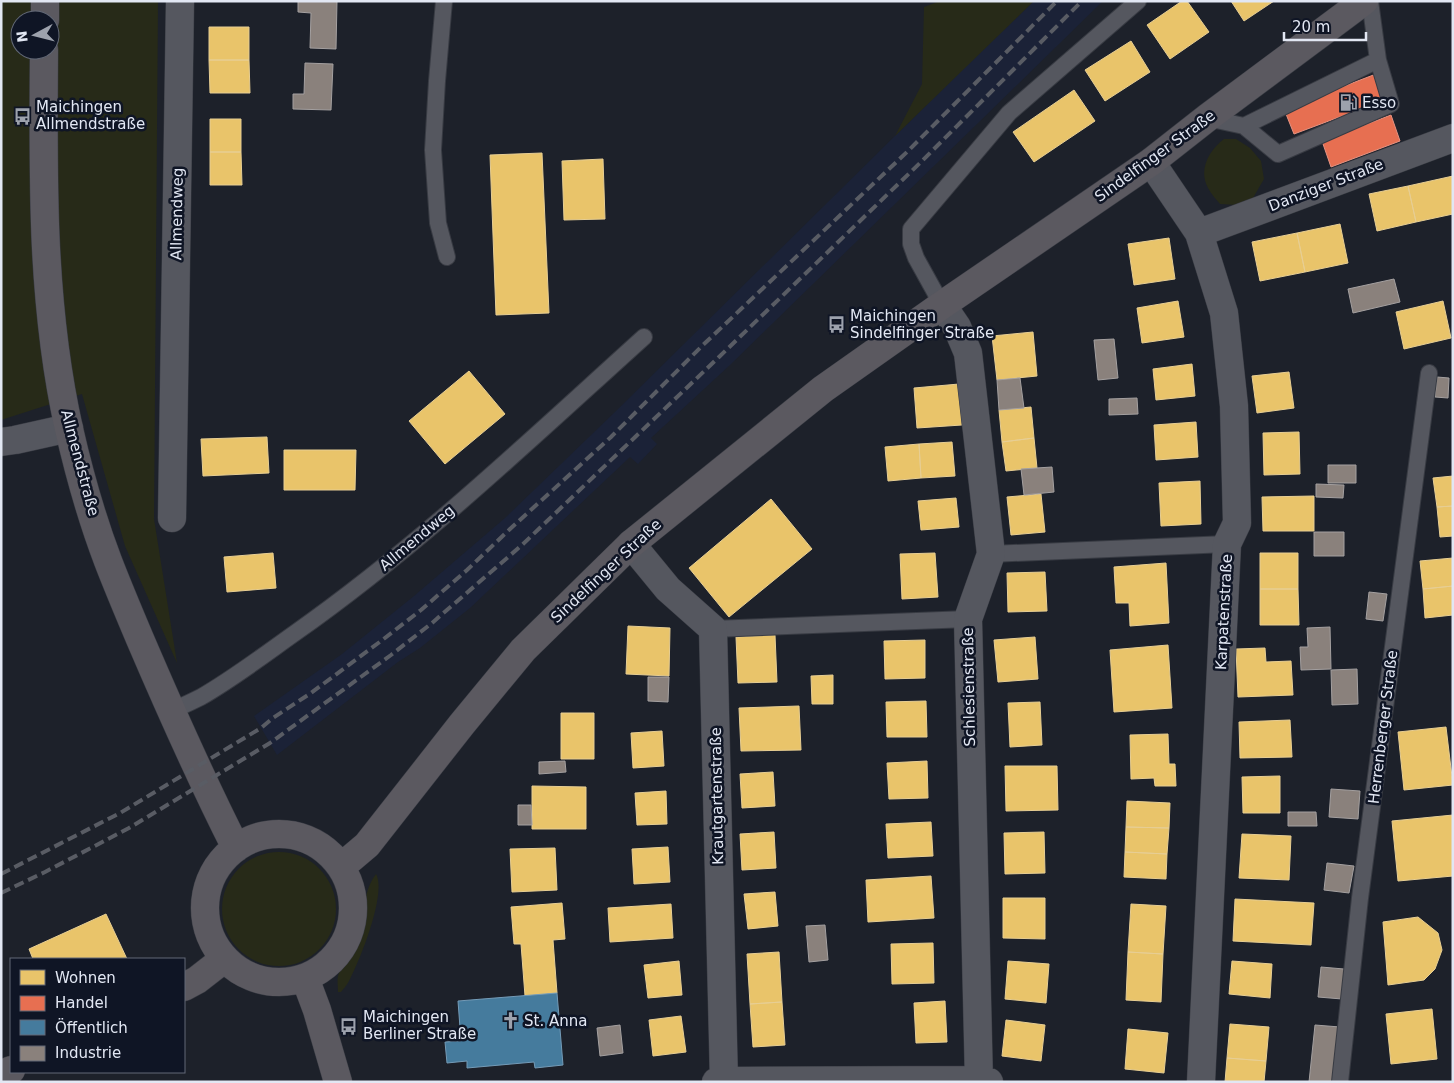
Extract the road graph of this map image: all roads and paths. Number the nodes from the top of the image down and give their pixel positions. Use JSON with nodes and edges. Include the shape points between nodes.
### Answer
{"nodes":[{"id":1,"x":180,"y":1,"type":"edge"},
{"id":2,"x":444,"y":1,"type":"edge"},
{"id":3,"x":1138,"y":1,"type":"edge"},
{"id":4,"x":1364,"y":1,"type":"edge"},
{"id":5,"x":1370,"y":1,"type":"edge"},
{"id":6,"x":44,"y":60,"type":"edge"},
{"id":7,"x":1378,"y":60,"type":"junction"},
{"id":8,"x":1207,"y":118,"type":"junction"},
{"id":9,"x":1244,"y":126,"type":"junction"},
{"id":10,"x":1453,"y":138,"type":"edge"},
{"id":11,"x":1152,"y":162,"type":"junction"},
{"id":12,"x":1199,"y":233,"type":"junction"},
{"id":13,"x":446,"y":257,"type":"dead end"},
{"id":14,"x":942,"y":305,"type":"junction"},
{"id":15,"x":644,"y":337,"type":"dead end"},
{"id":16,"x":1429,"y":373,"type":"dead end"},
{"id":17,"x":69,"y":428,"type":"junction"},
{"id":18,"x":1,"y":442,"type":"edge"},
{"id":19,"x":172,"y":518,"type":"dead end"},
{"id":20,"x":631,"y":544,"type":"junction"},
{"id":21,"x":1227,"y":544,"type":"junction"},
{"id":22,"x":991,"y":554,"type":"junction"},
{"id":23,"x":968,"y":619,"type":"junction"},
{"id":24,"x":713,"y":629,"type":"junction"},
{"id":25,"x":170,"y":711,"type":"junction"},
{"id":26,"x":236,"y":848,"type":"junction"},
{"id":27,"x":341,"y":867,"type":"junction"},
{"id":28,"x":224,"y":959,"type":"junction"},
{"id":29,"x":305,"y":978,"type":"junction"},
{"id":30,"x":185,"y":986,"type":"edge"},
{"id":31,"x":721,"y":1081,"type":"edge"},
{"id":32,"x":982,"y":1081,"type":"edge"},
{"id":33,"x":338,"y":1082,"type":"edge"},
{"id":34,"x":1201,"y":1082,"type":"edge"},
{"id":35,"x":1340,"y":1082,"type":"edge"}],
"edges":[{"from":1,"to":19,"type":"street","name":"Allmendweg"},
{"from":2,"to":13,"type":"lane","via":[[433,150],[438,223]]},
{"from":3,"to":14,"type":"lane","via":[[1009,113],[911,228],[911,244],[916,258]]},
{"from":4,"to":8,"type":"main road","name":"Sindelfinger Straße"},
{"from":5,"to":7,"type":"lane"},
{"from":6,"to":17,"type":"main road","name":"Allmendstraße","via":[[44,224],[48,294]]},
{"from":7,"to":9,"type":"lane"},
{"from":7,"to":9,"type":"lane","via":[[1391,104],[1278,154]]},
{"from":8,"to":9,"type":"lane"},
{"from":8,"to":11,"type":"main road","name":"Sindelfinger Straße"},
{"from":10,"to":12,"type":"street","name":"Danziger Straße"},
{"from":11,"to":12,"type":"street","name":"Karpatenstraße"},
{"from":11,"to":14,"type":"main road","name":"Sindelfinger Straße"},
{"from":12,"to":21,"type":"street","name":"Karpatenstraße","via":[[1224,312],[1234,406],[1237,523]]},
{"from":14,"to":20,"type":"main road","name":"Sindelfinger Straße","via":[[823,389]]},
{"from":14,"to":22,"type":"street","name":"Schlesienstraße","via":[[957,327],[968,353]]},
{"from":15,"to":25,"type":"lane","name":"Allmendweg","via":[[393,559],[328,610],[246,667],[199,698]]},
{"from":16,"to":35,"type":"lane","name":"Herrenberger Straße","via":[[1360,898]]},
{"from":17,"to":18,"type":"street"},
{"from":17,"to":25,"type":"main road","name":"Allmendstraße","via":[[108,562]]},
{"from":20,"to":24,"type":"street","via":[[668,589]]},
{"from":20,"to":27,"type":"main road","name":"Sindelfinger Straße","via":[[523,650],[367,845]]},
{"from":21,"to":22,"type":"lane"},
{"from":21,"to":34,"type":"street","name":"Karpatenstraße"},
{"from":22,"to":23,"type":"street","name":"Schlesienstraße"},
{"from":23,"to":24,"type":"lane"},
{"from":23,"to":32,"type":"street","name":"Schlesienstraße"},
{"from":24,"to":31,"type":"street","name":"Krautgartenstraße"},
{"from":25,"to":26,"type":"main road","name":"Allmendstraße"},
{"from":26,"to":27,"type":"main road","via":[[254,838],[273,834],[293,835],[328,852]]},
{"from":26,"to":28,"type":"main road","via":[[221,862],[210,880],[205,900],[206,922],[212,941]]},
{"from":27,"to":29,"type":"main road","via":[[352,902],[350,931],[340,951],[325,967]]},
{"from":28,"to":29,"type":"main road","via":[[253,978],[271,982]]},
{"from":28,"to":30,"type":"main road"},
{"from":29,"to":33,"type":"main road"},
{"from":31,"to":32,"type":"street"}]}
